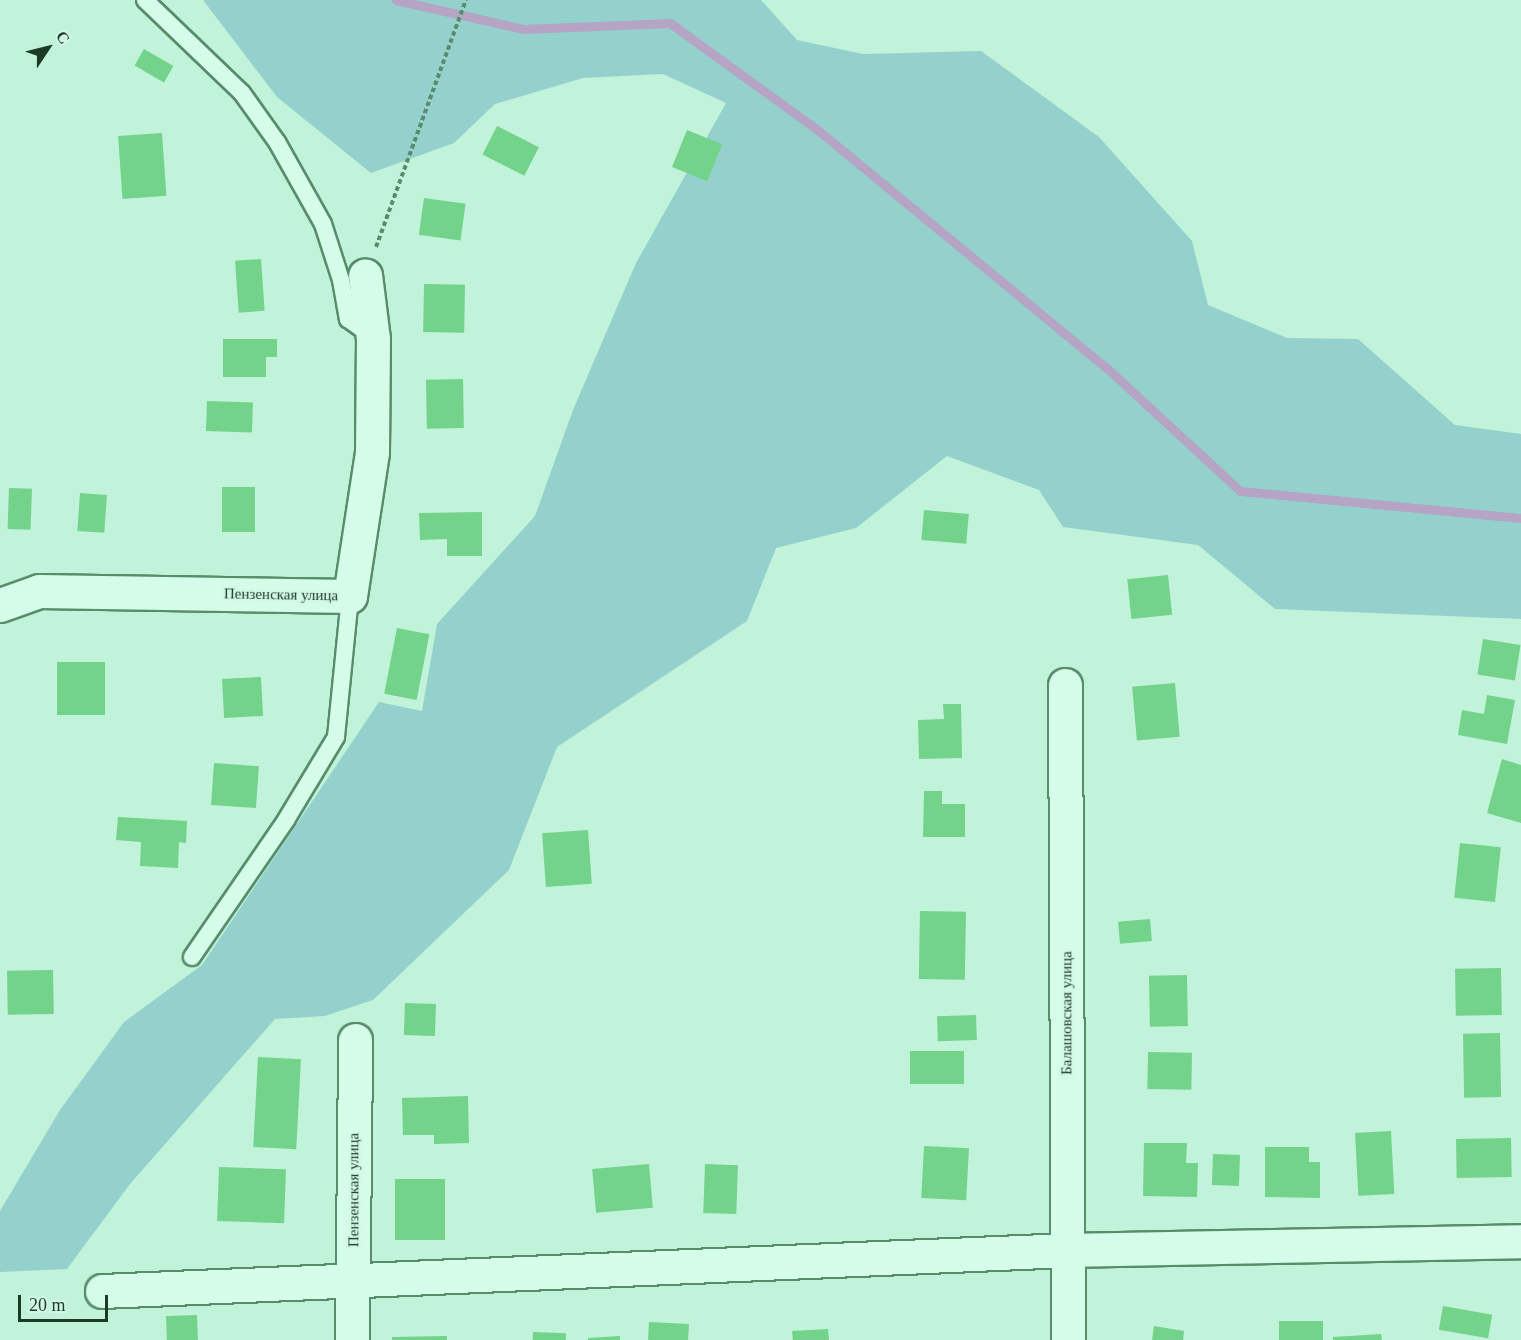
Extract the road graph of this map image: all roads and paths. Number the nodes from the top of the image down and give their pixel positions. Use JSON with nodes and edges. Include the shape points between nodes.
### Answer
{"nodes":[{"id":1,"x":145,"y":0,"type":"edge"},
{"id":2,"x":466,"y":0,"type":"edge"},
{"id":3,"x":365,"y":275,"type":"joint"},
{"id":4,"x":374,"y":339,"type":"junction"},
{"id":5,"x":350,"y":596,"type":"junction"},
{"id":6,"x":0,"y":604,"type":"edge"},
{"id":7,"x":1065,"y":685,"type":"dead end"},
{"id":8,"x":192,"y":957,"type":"dead end"},
{"id":9,"x":355,"y":1040,"type":"dead end"},
{"id":10,"x":1521,"y":1241,"type":"edge"},
{"id":11,"x":1069,"y":1250,"type":"junction"},
{"id":12,"x":353,"y":1281,"type":"junction"},
{"id":13,"x":102,"y":1291,"type":"dead end"},
{"id":14,"x":352,"y":1340,"type":"edge"},
{"id":15,"x":1068,"y":1340,"type":"edge"}],
"edges":[{"from":1,"to":4,"type":"lane","via":[[242,93],[277,142],[323,224],[341,280],[348,319]]},
{"from":2,"to":3,"type":"path"},
{"from":3,"to":4,"type":"street","name":"Пензенская улица"},
{"from":4,"to":5,"type":"street","name":"Пензенская улица","via":[[372,452]]},
{"from":5,"to":6,"type":"street","name":"Пензенская улица","via":[[39,591]]},
{"from":5,"to":8,"type":"lane","via":[[336,737],[286,820]]},
{"from":7,"to":11,"type":"street","name":"Балашовская улица"},
{"from":9,"to":12,"type":"street","name":"Пензенская улица"},
{"from":10,"to":11,"type":"street"},
{"from":11,"to":12,"type":"street"},
{"from":11,"to":15,"type":"street","name":"Балашовская улица"},
{"from":12,"to":13,"type":"street"},
{"from":12,"to":14,"type":"street","name":"Пензенская улица"}]}
